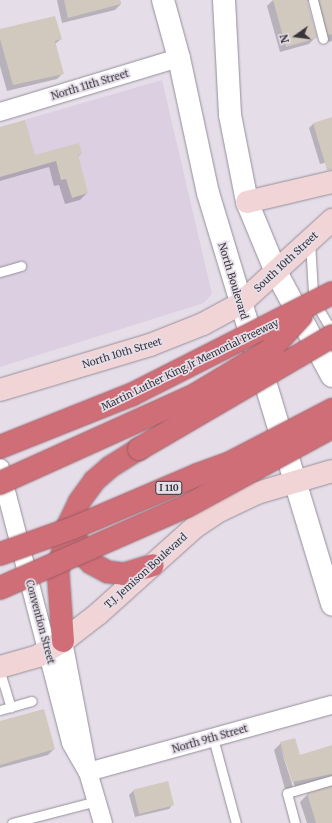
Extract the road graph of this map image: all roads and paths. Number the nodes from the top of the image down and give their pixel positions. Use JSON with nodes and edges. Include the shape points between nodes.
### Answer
{"nodes":[{"id":1,"x":163,"y":0,"type":"edge"},
{"id":2,"x":224,"y":0,"type":"edge"},
{"id":3,"x":313,"y":0,"type":"edge"},
{"id":4,"x":323,"y":39,"type":"dead end"},
{"id":5,"x":179,"y":58,"type":"junction"},
{"id":6,"x":0,"y":112,"type":"edge"},
{"id":7,"x":332,"y":182,"type":"edge"},
{"id":8,"x":247,"y":202,"type":"junction"},
{"id":9,"x":332,"y":220,"type":"edge"},
{"id":10,"x":310,"y":240,"type":"junction"},
{"id":11,"x":21,"y":266,"type":"dead end"},
{"id":12,"x":0,"y":272,"type":"edge"},
{"id":13,"x":276,"y":272,"type":"junction"},
{"id":14,"x":332,"y":293,"type":"edge"},
{"id":15,"x":240,"y":304,"type":"junction"},
{"id":16,"x":310,"y":307,"type":"junction"},
{"id":17,"x":332,"y":331,"type":"edge"},
{"id":18,"x":332,"y":336,"type":"edge"},
{"id":19,"x":332,"y":376,"type":"edge"},
{"id":20,"x":0,"y":390,"type":"edge"},
{"id":21,"x":332,"y":410,"type":"edge"},
{"id":22,"x":332,"y":427,"type":"edge"},
{"id":23,"x":0,"y":447,"type":"edge"},
{"id":24,"x":0,"y":468,"type":"edge"},
{"id":25,"x":331,"y":471,"type":"edge"},
{"id":26,"x":295,"y":481,"type":"junction"},
{"id":27,"x":0,"y":483,"type":"edge"},
{"id":28,"x":73,"y":513,"type":"junction"},
{"id":29,"x":40,"y":540,"type":"junction"},
{"id":30,"x":0,"y":554,"type":"edge"},
{"id":31,"x":0,"y":560,"type":"edge"},
{"id":32,"x":153,"y":565,"type":"junction"},
{"id":33,"x":0,"y":588,"type":"edge"},
{"id":34,"x":332,"y":605,"type":"edge"},
{"id":35,"x":55,"y":646,"type":"junction"},
{"id":36,"x":0,"y":667,"type":"edge"},
{"id":37,"x":0,"y":672,"type":"edge"},
{"id":38,"x":32,"y":701,"type":"dead end"},
{"id":39,"x":332,"y":705,"type":"edge"},
{"id":40,"x":11,"y":706,"type":"junction"},
{"id":41,"x":0,"y":710,"type":"edge"},
{"id":42,"x":213,"y":738,"type":"junction"},
{"id":43,"x":88,"y":772,"type":"junction"},
{"id":44,"x":332,"y":780,"type":"edge"},
{"id":45,"x":97,"y":801,"type":"junction"},
{"id":46,"x":12,"y":823,"type":"edge"},
{"id":47,"x":103,"y":823,"type":"edge"},
{"id":48,"x":236,"y":823,"type":"edge"},
{"id":49,"x":295,"y":823,"type":"edge"}],
"edges":[{"from":1,"to":5,"type":"street","name":"North Boulevard"},
{"from":2,"to":8,"type":"street","via":[[230,115],[239,172]]},
{"from":3,"to":4,"type":"lane"},
{"from":5,"to":6,"type":"street","name":"North 11th Street"},
{"from":5,"to":15,"type":"street","name":"North Boulevard","via":[[208,193]]},
{"from":7,"to":8,"type":"main road"},
{"from":8,"to":13,"type":"street"},
{"from":9,"to":10,"type":"main road","name":"South 10th Street"},
{"from":10,"to":13,"type":"main road","name":"South 10th Street"},
{"from":10,"to":17,"type":"lane","via":[[313,292],[317,306]]},
{"from":11,"to":12,"type":"lane"},
{"from":13,"to":15,"type":"main road","name":"South 10th Street"},
{"from":13,"to":19,"type":"street"},
{"from":14,"to":16,"type":"highway","name":"Martin Luther King Jr Memorial Freeway","bridge":true},
{"from":15,"to":20,"type":"main road","name":"North 10th Street","via":[[203,324],[150,345]]},
{"from":15,"to":26,"type":"street","name":"North Boulevard"},
{"from":16,"to":23,"type":"highway","name":"Martin Luther King Jr Memorial Freeway","bridge":true,"via":[[131,395]]},
{"from":16,"to":27,"type":"highway","bridge":true,"via":[[270,350],[195,395]]},
{"from":18,"to":28,"type":"highway","bridge":true,"via":[[139,449],[94,481]]},
{"from":21,"to":29,"type":"highway","number":"I 110","bridge":true,"via":[[230,463]]},
{"from":22,"to":33,"type":"highway","bridge":true,"via":[[188,506]]},
{"from":24,"to":35,"type":"street","name":"Convention Street"},
{"from":25,"to":26,"type":"main road","name":"T.J. Jemison Boulevard"},
{"from":26,"to":32,"type":"main road","name":"T.J. Jemison Boulevard","via":[[245,497],[219,511],[195,527]]},
{"from":26,"to":34,"type":"street","name":"North Boulevard"},
{"from":28,"to":32,"type":"highway","via":[[74,532],[79,548],[91,563],[99,568],[124,574]]},
{"from":28,"to":35,"type":"highway","via":[[64,539],[58,572]]},
{"from":29,"to":30,"type":"highway","number":"I 110","bridge":true},
{"from":29,"to":31,"type":"highway","bridge":true},
{"from":32,"to":35,"type":"main road","name":"T.J. Jemison Boulevard","via":[[98,614]]},
{"from":35,"to":36,"type":"main road","name":"T.J. Jemison Boulevard"},
{"from":35,"to":43,"type":"street","name":"Convention Street"},
{"from":37,"to":40,"type":"lane"},
{"from":38,"to":40,"type":"lane"},
{"from":39,"to":42,"type":"street","name":"North 9th Street"},
{"from":40,"to":41,"type":"lane"},
{"from":42,"to":43,"type":"street","name":"North 9th Street"},
{"from":42,"to":48,"type":"lane"},
{"from":43,"to":45,"type":"street","name":"Convention Street"},
{"from":44,"to":49,"type":"lane","via":[[287,793]]},
{"from":45,"to":46,"type":"lane"},
{"from":45,"to":47,"type":"street","name":"Convention Street"}]}
